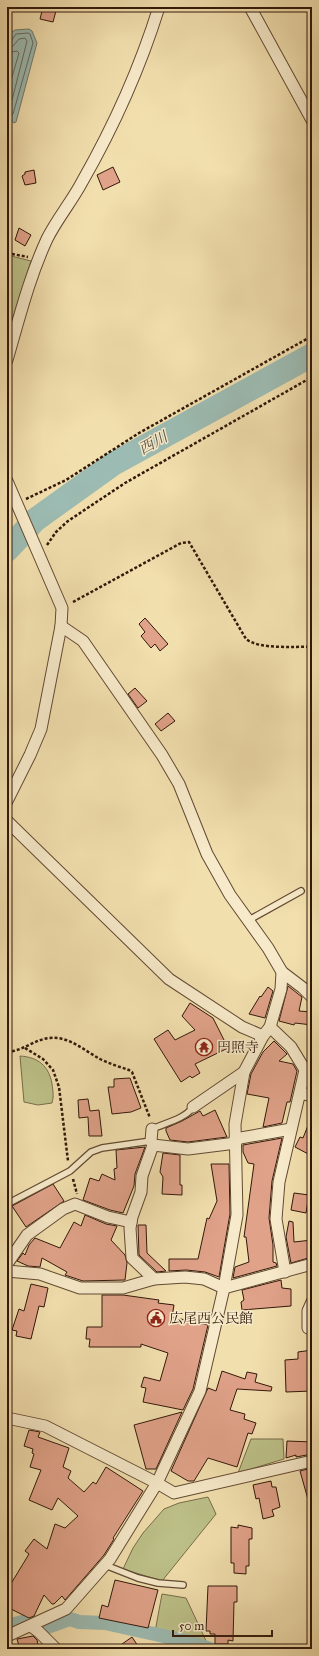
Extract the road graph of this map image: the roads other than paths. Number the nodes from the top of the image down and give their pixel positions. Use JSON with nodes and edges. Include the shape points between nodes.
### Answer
{"nodes":[{"id":1,"x":159,"y":7,"type":"edge"},
{"id":2,"x":250,"y":7,"type":"edge"},
{"id":3,"x":312,"y":120,"type":"edge"},
{"id":4,"x":7,"y":360,"type":"edge"},
{"id":5,"x":7,"y":481,"type":"edge"},
{"id":6,"x":62,"y":626,"type":"junction"},
{"id":7,"x":7,"y":801,"type":"edge"},
{"id":8,"x":7,"y":821,"type":"edge"},
{"id":9,"x":300,"y":891,"type":"dead end"},
{"id":10,"x":249,"y":920,"type":"junction"},
{"id":11,"x":282,"y":972,"type":"junction"},
{"id":12,"x":307,"y":986,"type":"edge"},
{"id":13,"x":312,"y":997,"type":"edge"},
{"id":14,"x":267,"y":1031,"type":"junction"},
{"id":15,"x":244,"y":1072,"type":"junction"},
{"id":16,"x":300,"y":1093,"type":"junction"},
{"id":17,"x":312,"y":1096,"type":"edge"},
{"id":18,"x":193,"y":1106,"type":"joint"},
{"id":19,"x":152,"y":1129,"type":"joint"},
{"id":20,"x":291,"y":1129,"type":"junction"},
{"id":21,"x":236,"y":1141,"type":"junction"},
{"id":22,"x":152,"y":1143,"type":"junction"},
{"id":23,"x":7,"y":1204,"type":"edge"},
{"id":24,"x":131,"y":1222,"type":"junction"},
{"id":25,"x":7,"y":1264,"type":"edge"},
{"id":26,"x":312,"y":1264,"type":"edge"},
{"id":27,"x":7,"y":1271,"type":"edge"},
{"id":28,"x":285,"y":1272,"type":"junction"},
{"id":29,"x":154,"y":1279,"type":"junction"},
{"id":30,"x":224,"y":1288,"type":"junction"},
{"id":31,"x":312,"y":1302,"type":"edge"},
{"id":32,"x":308,"y":1328,"type":"dead end"},
{"id":33,"x":7,"y":1418,"type":"edge"},
{"id":34,"x":312,"y":1461,"type":"edge"},
{"id":35,"x":157,"y":1483,"type":"junction"},
{"id":36,"x":105,"y":1565,"type":"junction"},
{"id":37,"x":183,"y":1585,"type":"dead end"},
{"id":38,"x":31,"y":1626,"type":"junction"},
{"id":39,"x":7,"y":1636,"type":"edge"},
{"id":40,"x":56,"y":1649,"type":"edge"}],
"edges":[{"from":1,"to":4,"type":"street","via":[[120,111],[82,183],[48,237],[22,308]]},
{"from":2,"to":3,"type":"street"},
{"from":5,"to":6,"type":"street","via":[[62,608]]},
{"from":6,"to":7,"type":"street","via":[[41,729]]},
{"from":6,"to":10,"type":"street","via":[[83,641],[162,755],[179,784],[207,854],[230,894]]},
{"from":8,"to":14,"type":"street","via":[[169,979],[242,1027]]},
{"from":9,"to":10,"type":"lane"},
{"from":10,"to":11,"type":"street"},
{"from":11,"to":12,"type":"street"},
{"from":11,"to":14,"type":"street","via":[[279,1000]]},
{"from":12,"to":13,"type":"street"},
{"from":14,"to":15,"type":"street"},
{"from":14,"to":16,"type":"street","via":[[291,1047],[306,1070]]},
{"from":15,"to":18,"type":"street"},
{"from":15,"to":21,"type":"street","via":[[235,1124]]},
{"from":16,"to":17,"type":"street"},
{"from":16,"to":20,"type":"street"},
{"from":18,"to":19,"type":"lane","via":[[179,1117]]},
{"from":19,"to":22,"type":"street"},
{"from":20,"to":21,"type":"street"},
{"from":20,"to":28,"type":"street","via":[[279,1182],[276,1219]]},
{"from":21,"to":22,"type":"street","via":[[188,1149]]},
{"from":21,"to":30,"type":"street","via":[[237,1214]]},
{"from":22,"to":23,"type":"lane","via":[[102,1148],[91,1152],[70,1171]]},
{"from":22,"to":24,"type":"street"},
{"from":24,"to":25,"type":"street","via":[[108,1217],[75,1204],[63,1209],[27,1235]]},
{"from":24,"to":29,"type":"street","via":[[132,1258]]},
{"from":26,"to":28,"type":"street"},
{"from":27,"to":29,"type":"street","via":[[40,1274],[80,1288],[123,1288]]},
{"from":28,"to":30,"type":"street"},
{"from":29,"to":30,"type":"street","via":[[204,1279]]},
{"from":30,"to":35,"type":"street","via":[[200,1391]]},
{"from":31,"to":32,"type":"street","via":[[308,1311]]},
{"from":33,"to":35,"type":"street","via":[[45,1426]]},
{"from":34,"to":35,"type":"street","via":[[174,1493]]},
{"from":35,"to":36,"type":"street"},
{"from":36,"to":37,"type":"lane","via":[[138,1578]]},
{"from":36,"to":38,"type":"street","via":[[66,1609]]},
{"from":38,"to":39,"type":"street"},
{"from":38,"to":40,"type":"street"}]}
